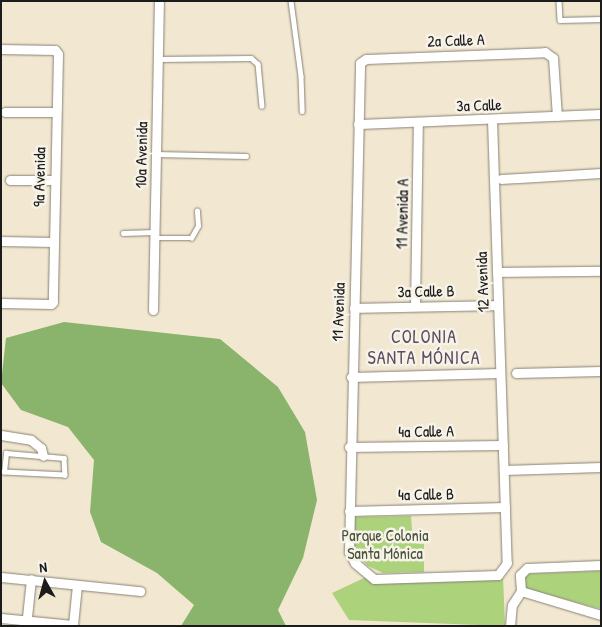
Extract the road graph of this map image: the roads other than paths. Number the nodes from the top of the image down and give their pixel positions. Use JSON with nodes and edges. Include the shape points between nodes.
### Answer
{"nodes":[{"id":1,"x":159,"y":1,"type":"edge"},
{"id":2,"x":291,"y":1,"type":"edge"},
{"id":3,"x":559,"y":1,"type":"edge"},
{"id":4,"x":601,"y":19,"type":"edge"},
{"id":5,"x":1,"y":49,"type":"edge"},
{"id":6,"x":158,"y":59,"type":"junction"},
{"id":7,"x":362,"y":61,"type":"joint"},
{"id":8,"x":262,"y":106,"type":"dead end"},
{"id":9,"x":302,"y":111,"type":"dead end"},
{"id":10,"x":5,"y":112,"type":"dead end"},
{"id":11,"x":56,"y":112,"type":"junction"},
{"id":12,"x":601,"y":114,"type":"edge"},
{"id":13,"x":557,"y":116,"type":"junction"},
{"id":14,"x":492,"y":120,"type":"junction"},
{"id":15,"x":418,"y":122,"type":"junction"},
{"id":16,"x":358,"y":124,"type":"junction"},
{"id":17,"x":156,"y":154,"type":"junction"},
{"id":18,"x":246,"y":156,"type":"dead end"},
{"id":19,"x":601,"y":173,"type":"edge"},
{"id":20,"x":501,"y":179,"type":"dead end"},
{"id":21,"x":10,"y":180,"type":"dead end"},
{"id":22,"x":54,"y":180,"type":"junction"},
{"id":23,"x":197,"y":211,"type":"dead end"},
{"id":24,"x":123,"y":233,"type":"dead end"},
{"id":25,"x":154,"y":235,"type":"junction"},
{"id":26,"x":1,"y":241,"type":"edge"},
{"id":27,"x":53,"y":242,"type":"junction"},
{"id":28,"x":601,"y":271,"type":"edge"},
{"id":29,"x":497,"y":272,"type":"junction"},
{"id":30,"x":1,"y":303,"type":"edge"},
{"id":31,"x":498,"y":305,"type":"junction"},
{"id":32,"x":415,"y":306,"type":"junction"},
{"id":33,"x":354,"y":308,"type":"junction"},
{"id":34,"x":153,"y":310,"type":"dead end"},
{"id":35,"x":601,"y":371,"type":"edge"},
{"id":36,"x":500,"y":373,"type":"junction"},
{"id":37,"x":516,"y":373,"type":"dead end"},
{"id":38,"x":351,"y":377,"type":"junction"},
{"id":39,"x":1,"y":434,"type":"edge"},
{"id":40,"x":503,"y":445,"type":"junction"},
{"id":41,"x":350,"y":447,"type":"junction"},
{"id":42,"x":43,"y":456,"type":"junction"},
{"id":43,"x":601,"y":467,"type":"edge"},
{"id":44,"x":504,"y":470,"type":"junction"},
{"id":45,"x":505,"y":507,"type":"junction"},
{"id":46,"x":348,"y":511,"type":"junction"},
{"id":47,"x":355,"y":563,"type":"joint"},
{"id":48,"x":601,"y":565,"type":"edge"},
{"id":49,"x":1,"y":577,"type":"edge"},
{"id":50,"x":31,"y":578,"type":"junction"},
{"id":51,"x":77,"y":585,"type":"junction"},
{"id":52,"x":140,"y":591,"type":"dead end"},
{"id":53,"x":521,"y":591,"type":"junction"},
{"id":54,"x":601,"y":616,"type":"edge"},
{"id":55,"x":1,"y":618,"type":"edge"},
{"id":56,"x":27,"y":623,"type":"edge"},
{"id":57,"x":510,"y":626,"type":"edge"}],
"edges":[{"from":1,"to":6,"type":"street","name":"10a Avenida"},
{"from":2,"to":9,"type":"lane"},
{"from":3,"to":4,"type":"lane","via":[[560,20]]},
{"from":5,"to":11,"type":"street","name":"9a Avenida","via":[[55,50],[58,54]]},
{"from":6,"to":8,"type":"lane","via":[[251,58],[258,64]]},
{"from":6,"to":17,"type":"street","name":"10a Avenida"},
{"from":7,"to":13,"type":"street","name":"2a Calle A","via":[[550,54]]},
{"from":7,"to":16,"type":"street","name":"11 Avenida"},
{"from":10,"to":11,"type":"street"},
{"from":11,"to":22,"type":"street","name":"9a Avenida"},
{"from":12,"to":13,"type":"street","name":"3a Calle"},
{"from":13,"to":14,"type":"street","name":"3a Calle"},
{"from":14,"to":15,"type":"street","name":"3a Calle"},
{"from":14,"to":29,"type":"street","name":"12 Avenida"},
{"from":15,"to":16,"type":"street","name":"3a Calle"},
{"from":15,"to":32,"type":"street","name":"11 Avenida A"},
{"from":16,"to":33,"type":"street","name":"11 Avenida"},
{"from":17,"to":18,"type":"lane"},
{"from":17,"to":25,"type":"street","name":"10a Avenida"},
{"from":19,"to":20,"type":"street"},
{"from":21,"to":22,"type":"street"},
{"from":22,"to":27,"type":"street","name":"9a Avenida"},
{"from":23,"to":25,"type":"lane","via":[[198,226],[191,238]]},
{"from":24,"to":25,"type":"lane"},
{"from":25,"to":34,"type":"street","name":"10a Avenida"},
{"from":26,"to":27,"type":"street"},
{"from":27,"to":30,"type":"street","name":"9a Avenida","via":[[53,302]]},
{"from":28,"to":29,"type":"street"},
{"from":29,"to":31,"type":"street","name":"12 Avenida"},
{"from":31,"to":32,"type":"street","name":"3a Calle B"},
{"from":31,"to":36,"type":"street","name":"12 Avenida"},
{"from":32,"to":33,"type":"street","name":"3a Calle B"},
{"from":33,"to":38,"type":"street","name":"11 Avenida"},
{"from":35,"to":37,"type":"street"},
{"from":36,"to":38,"type":"street"},
{"from":36,"to":40,"type":"street","name":"12 Avenida"},
{"from":38,"to":41,"type":"street","name":"11 Avenida"},
{"from":39,"to":42,"type":"street","via":[[31,440],[41,448]]},
{"from":40,"to":41,"type":"street","name":"4a Calle A"},
{"from":40,"to":44,"type":"street","name":"12 Avenida"},
{"from":41,"to":46,"type":"street","name":"11 Avenida"},
{"from":42,"to":42,"type":"lane","via":[[6,453],[2,470],[64,476],[66,458]]},
{"from":43,"to":44,"type":"street"},
{"from":44,"to":45,"type":"street","name":"12 Avenida"},
{"from":45,"to":46,"type":"street","name":"4a Calle B"},
{"from":45,"to":47,"type":"street","name":"12 Avenida","via":[[507,563],[498,575],[374,579]]},
{"from":46,"to":47,"type":"street","name":"11 Avenida","via":[[349,552]]},
{"from":48,"to":53,"type":"street","via":[[521,571]]},
{"from":49,"to":50,"type":"street"},
{"from":50,"to":51,"type":"street"},
{"from":50,"to":56,"type":"street"},
{"from":51,"to":52,"type":"street"},
{"from":51,"to":56,"type":"street","via":[[75,623]]},
{"from":53,"to":54,"type":"street"},
{"from":53,"to":57,"type":"street","via":[[512,604]]},
{"from":55,"to":56,"type":"street"}]}
